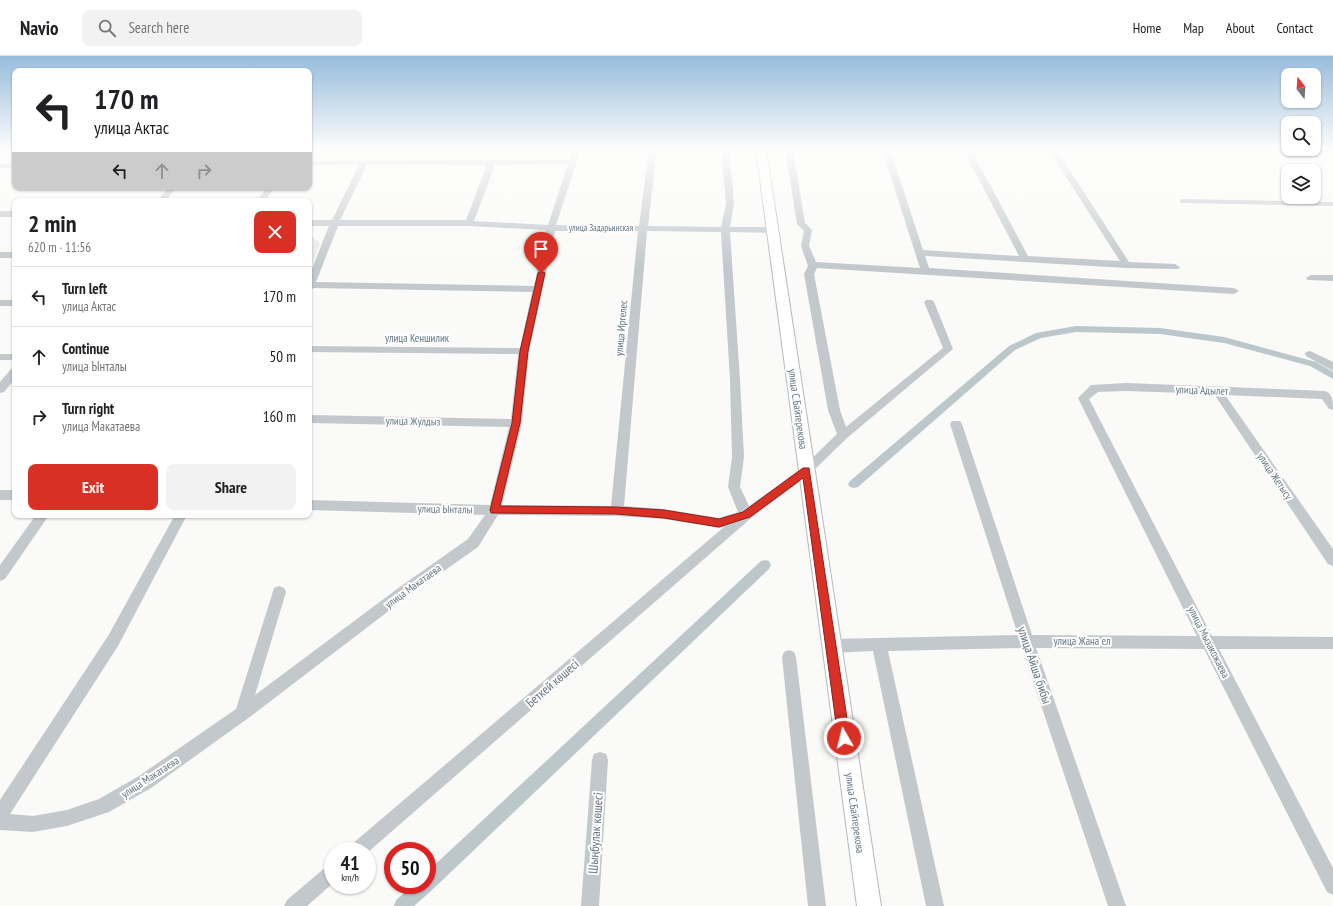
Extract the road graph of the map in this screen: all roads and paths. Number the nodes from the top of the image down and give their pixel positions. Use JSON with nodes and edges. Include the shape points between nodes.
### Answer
{"nodes":[{"id":1,"x":351,"y":189,"type":"edge"},
{"id":2,"x":482,"y":189,"type":"edge"},
{"id":3,"x":565,"y":189,"type":"edge"},
{"id":4,"x":647,"y":189,"type":"edge"},
{"id":5,"x":729,"y":189,"type":"edge"},
{"id":6,"x":767,"y":189,"type":"edge"},
{"id":7,"x":795,"y":189,"type":"edge"},
{"id":8,"x":899,"y":189,"type":"edge"},
{"id":9,"x":989,"y":189,"type":"edge"},
{"id":10,"x":1078,"y":189,"type":"edge"},
{"id":11,"x":170,"y":190,"type":"edge"},
{"id":12,"x":164,"y":198,"type":"edge"},
{"id":13,"x":1184,"y":201,"type":"dead end"},
{"id":14,"x":1333,"y":204,"type":"edge"},
{"id":15,"x":0,"y":214,"type":"edge"},
{"id":16,"x":12,"y":214,"type":"edge"},
{"id":17,"x":335,"y":222,"type":"junction"},
{"id":18,"x":312,"y":223,"type":"edge"},
{"id":19,"x":469,"y":223,"type":"junction"},
{"id":20,"x":552,"y":228,"type":"junction"},
{"id":21,"x":642,"y":228,"type":"junction"},
{"id":22,"x":725,"y":228,"type":"junction"},
{"id":23,"x":773,"y":230,"type":"junction"},
{"id":24,"x":920,"y":252,"type":"junction"},
{"id":25,"x":0,"y":255,"type":"edge"},
{"id":26,"x":12,"y":255,"type":"edge"},
{"id":27,"x":1026,"y":259,"type":"junction"},
{"id":28,"x":1127,"y":265,"type":"junction"},
{"id":29,"x":813,"y":266,"type":"junction"},
{"id":30,"x":1175,"y":267,"type":"dead end"},
{"id":31,"x":926,"y":272,"type":"junction"},
{"id":32,"x":1311,"y":278,"type":"dead end"},
{"id":33,"x":1333,"y":278,"type":"edge"},
{"id":34,"x":312,"y":282,"type":"edge"},
{"id":35,"x":312,"y":287,"type":"edge"},
{"id":36,"x":538,"y":289,"type":"junction"},
{"id":37,"x":1234,"y":291,"type":"dead end"},
{"id":38,"x":929,"y":302,"type":"dead end"},
{"id":39,"x":0,"y":303,"type":"edge"},
{"id":40,"x":12,"y":303,"type":"edge"},
{"id":41,"x":312,"y":349,"type":"edge"},
{"id":42,"x":524,"y":351,"type":"junction"},
{"id":43,"x":1310,"y":354,"type":"dead end"},
{"id":44,"x":0,"y":357,"type":"edge"},
{"id":45,"x":12,"y":357,"type":"edge"},
{"id":46,"x":1333,"y":367,"type":"edge"},
{"id":47,"x":12,"y":375,"type":"edge"},
{"id":48,"x":0,"y":389,"type":"edge"},
{"id":49,"x":1217,"y":391,"type":"junction"},
{"id":50,"x":1083,"y":398,"type":"joint"},
{"id":51,"x":1333,"y":406,"type":"edge"},
{"id":52,"x":312,"y":419,"type":"edge"},
{"id":53,"x":516,"y":423,"type":"junction"},
{"id":54,"x":956,"y":424,"type":"dead end"},
{"id":55,"x":843,"y":435,"type":"junction"},
{"id":56,"x":806,"y":471,"type":"junction"},
{"id":57,"x":0,"y":495,"type":"edge"},
{"id":58,"x":12,"y":495,"type":"edge"},
{"id":59,"x":312,"y":505,"type":"edge"},
{"id":60,"x":495,"y":510,"type":"junction"},
{"id":61,"x":616,"y":511,"type":"junction"},
{"id":62,"x":746,"y":515,"type":"junction"},
{"id":63,"x":41,"y":518,"type":"edge"},
{"id":64,"x":179,"y":518,"type":"edge"},
{"id":65,"x":1333,"y":560,"type":"edge"},
{"id":66,"x":0,"y":575,"type":"edge"},
{"id":67,"x":279,"y":592,"type":"dead end"},
{"id":68,"x":1027,"y":641,"type":"junction"},
{"id":69,"x":1209,"y":642,"type":"junction"},
{"id":70,"x":1333,"y":643,"type":"edge"},
{"id":71,"x":879,"y":644,"type":"junction"},
{"id":72,"x":831,"y":646,"type":"junction"},
{"id":73,"x":789,"y":657,"type":"dead end"},
{"id":74,"x":242,"y":714,"type":"junction"},
{"id":75,"x":600,"y":760,"type":"dead end"},
{"id":76,"x":0,"y":815,"type":"edge"},
{"id":77,"x":0,"y":822,"type":"edge"},
{"id":78,"x":367,"y":842,"type":"edge"},
{"id":79,"x":324,"y":880,"type":"edge"},
{"id":80,"x":1333,"y":886,"type":"edge"},
{"id":81,"x":293,"y":906,"type":"edge"},
{"id":82,"x":590,"y":906,"type":"edge"},
{"id":83,"x":817,"y":906,"type":"edge"},
{"id":84,"x":869,"y":906,"type":"edge"},
{"id":85,"x":935,"y":906,"type":"edge"},
{"id":86,"x":1117,"y":906,"type":"edge"}],
"edges":[{"from":1,"to":17,"type":"street"},
{"from":2,"to":19,"type":"street"},
{"from":3,"to":20,"type":"street","name":"улица Макатаева"},
{"from":4,"to":21,"type":"street","name":"улица Иргелес"},
{"from":5,"to":22,"type":"street","via":[[730,204]]},
{"from":6,"to":23,"type":"main road","name":"улица С.Байтерекова"},
{"from":7,"to":29,"type":"street","via":[[801,224],[808,230],[805,246]]},
{"from":8,"to":24,"type":"street"},
{"from":9,"to":27,"type":"street"},
{"from":10,"to":28,"type":"street"},
{"from":11,"to":12,"type":"street"},
{"from":13,"to":14,"type":"street"},
{"from":15,"to":16,"type":"street"},
{"from":17,"to":18,"type":"street","name":"улица Задарьинская"},
{"from":17,"to":19,"type":"street","name":"улица Задарьинская"},
{"from":17,"to":34,"type":"street"},
{"from":19,"to":20,"type":"street","name":"улица Задарьинская"},
{"from":20,"to":21,"type":"street","name":"улица Задарьинская"},
{"from":20,"to":36,"type":"street","name":"улица Макатаева"},
{"from":21,"to":22,"type":"street","name":"улица Задарьинская"},
{"from":21,"to":61,"type":"street","name":"улица Иргелес"},
{"from":22,"to":23,"type":"street","name":"улица Задарьинская"},
{"from":22,"to":62,"type":"street","via":[[738,457],[734,487]]},
{"from":23,"to":56,"type":"main road","name":"улица С.Байтерекова"},
{"from":24,"to":27,"type":"street"},
{"from":24,"to":31,"type":"street"},
{"from":25,"to":26,"type":"street"},
{"from":27,"to":28,"type":"street"},
{"from":28,"to":30,"type":"street"},
{"from":29,"to":31,"type":"street","via":[[829,263]]},
{"from":29,"to":55,"type":"street","via":[[809,274],[834,410]]},
{"from":31,"to":37,"type":"street"},
{"from":32,"to":33,"type":"street"},
{"from":35,"to":36,"type":"street"},
{"from":36,"to":42,"type":"street","name":"улица Макатаева"},
{"from":38,"to":55,"type":"street","name":"Беткей көшесі","via":[[948,348]]},
{"from":39,"to":40,"type":"street"},
{"from":41,"to":42,"type":"street","name":"улица Кеншилик"},
{"from":42,"to":53,"type":"street","name":"улица Макатаева"},
{"from":43,"to":46,"type":"street"},
{"from":44,"to":45,"type":"street"},
{"from":47,"to":48,"type":"street"},
{"from":49,"to":50,"type":"street","name":"улица Адылет","via":[[1095,388]]},
{"from":49,"to":51,"type":"street","name":"улица Адылет","via":[[1325,395]]},
{"from":49,"to":65,"type":"street","name":"улица Жетысу"},
{"from":50,"to":69,"type":"street","name":"улица Мызакожаева"},
{"from":52,"to":53,"type":"street","name":"улица Жулдыз"},
{"from":53,"to":60,"type":"street","name":"улица Макатаева"},
{"from":54,"to":68,"type":"street","name":"улица Айша бибы"},
{"from":55,"to":56,"type":"street","name":"Беткей көшесі"},
{"from":56,"to":62,"type":"street","name":"Беткей көшесі"},
{"from":56,"to":72,"type":"main road","name":"улица С.Байтерекова"},
{"from":57,"to":58,"type":"street"},
{"from":59,"to":60,"type":"street","name":"улица Ынталы"},
{"from":60,"to":61,"type":"street","name":"улица Ынталы"},
{"from":60,"to":74,"type":"street","name":"улица Макатаева","via":[[473,544],[402,593]]},
{"from":61,"to":62,"type":"street","name":"улица Ынталы","via":[[664,514],[719,523]]},
{"from":62,"to":78,"type":"street","name":"Беткей көшесі"},
{"from":63,"to":66,"type":"street"},
{"from":64,"to":76,"type":"street","via":[[113,641]]},
{"from":67,"to":74,"type":"street"},
{"from":68,"to":69,"type":"street","name":"улица Жана ел"},
{"from":68,"to":71,"type":"street","name":"улица Жана ел"},
{"from":68,"to":86,"type":"street","name":"улица Айша бибы"},
{"from":69,"to":70,"type":"street","name":"улица Жана ел"},
{"from":69,"to":80,"type":"street","name":"улица Мызакожаева"},
{"from":71,"to":72,"type":"street","name":"улица Жана ел"},
{"from":71,"to":85,"type":"street"},
{"from":72,"to":84,"type":"main road","name":"улица С.Байтерекова"},
{"from":73,"to":83,"type":"street"},
{"from":74,"to":77,"type":"street","name":"улица Макатаева","via":[[145,782],[103,806],[67,818],[40,823]]},
{"from":75,"to":82,"type":"street","name":"Шыңбулак көшесі"},
{"from":79,"to":81,"type":"street"}]}
